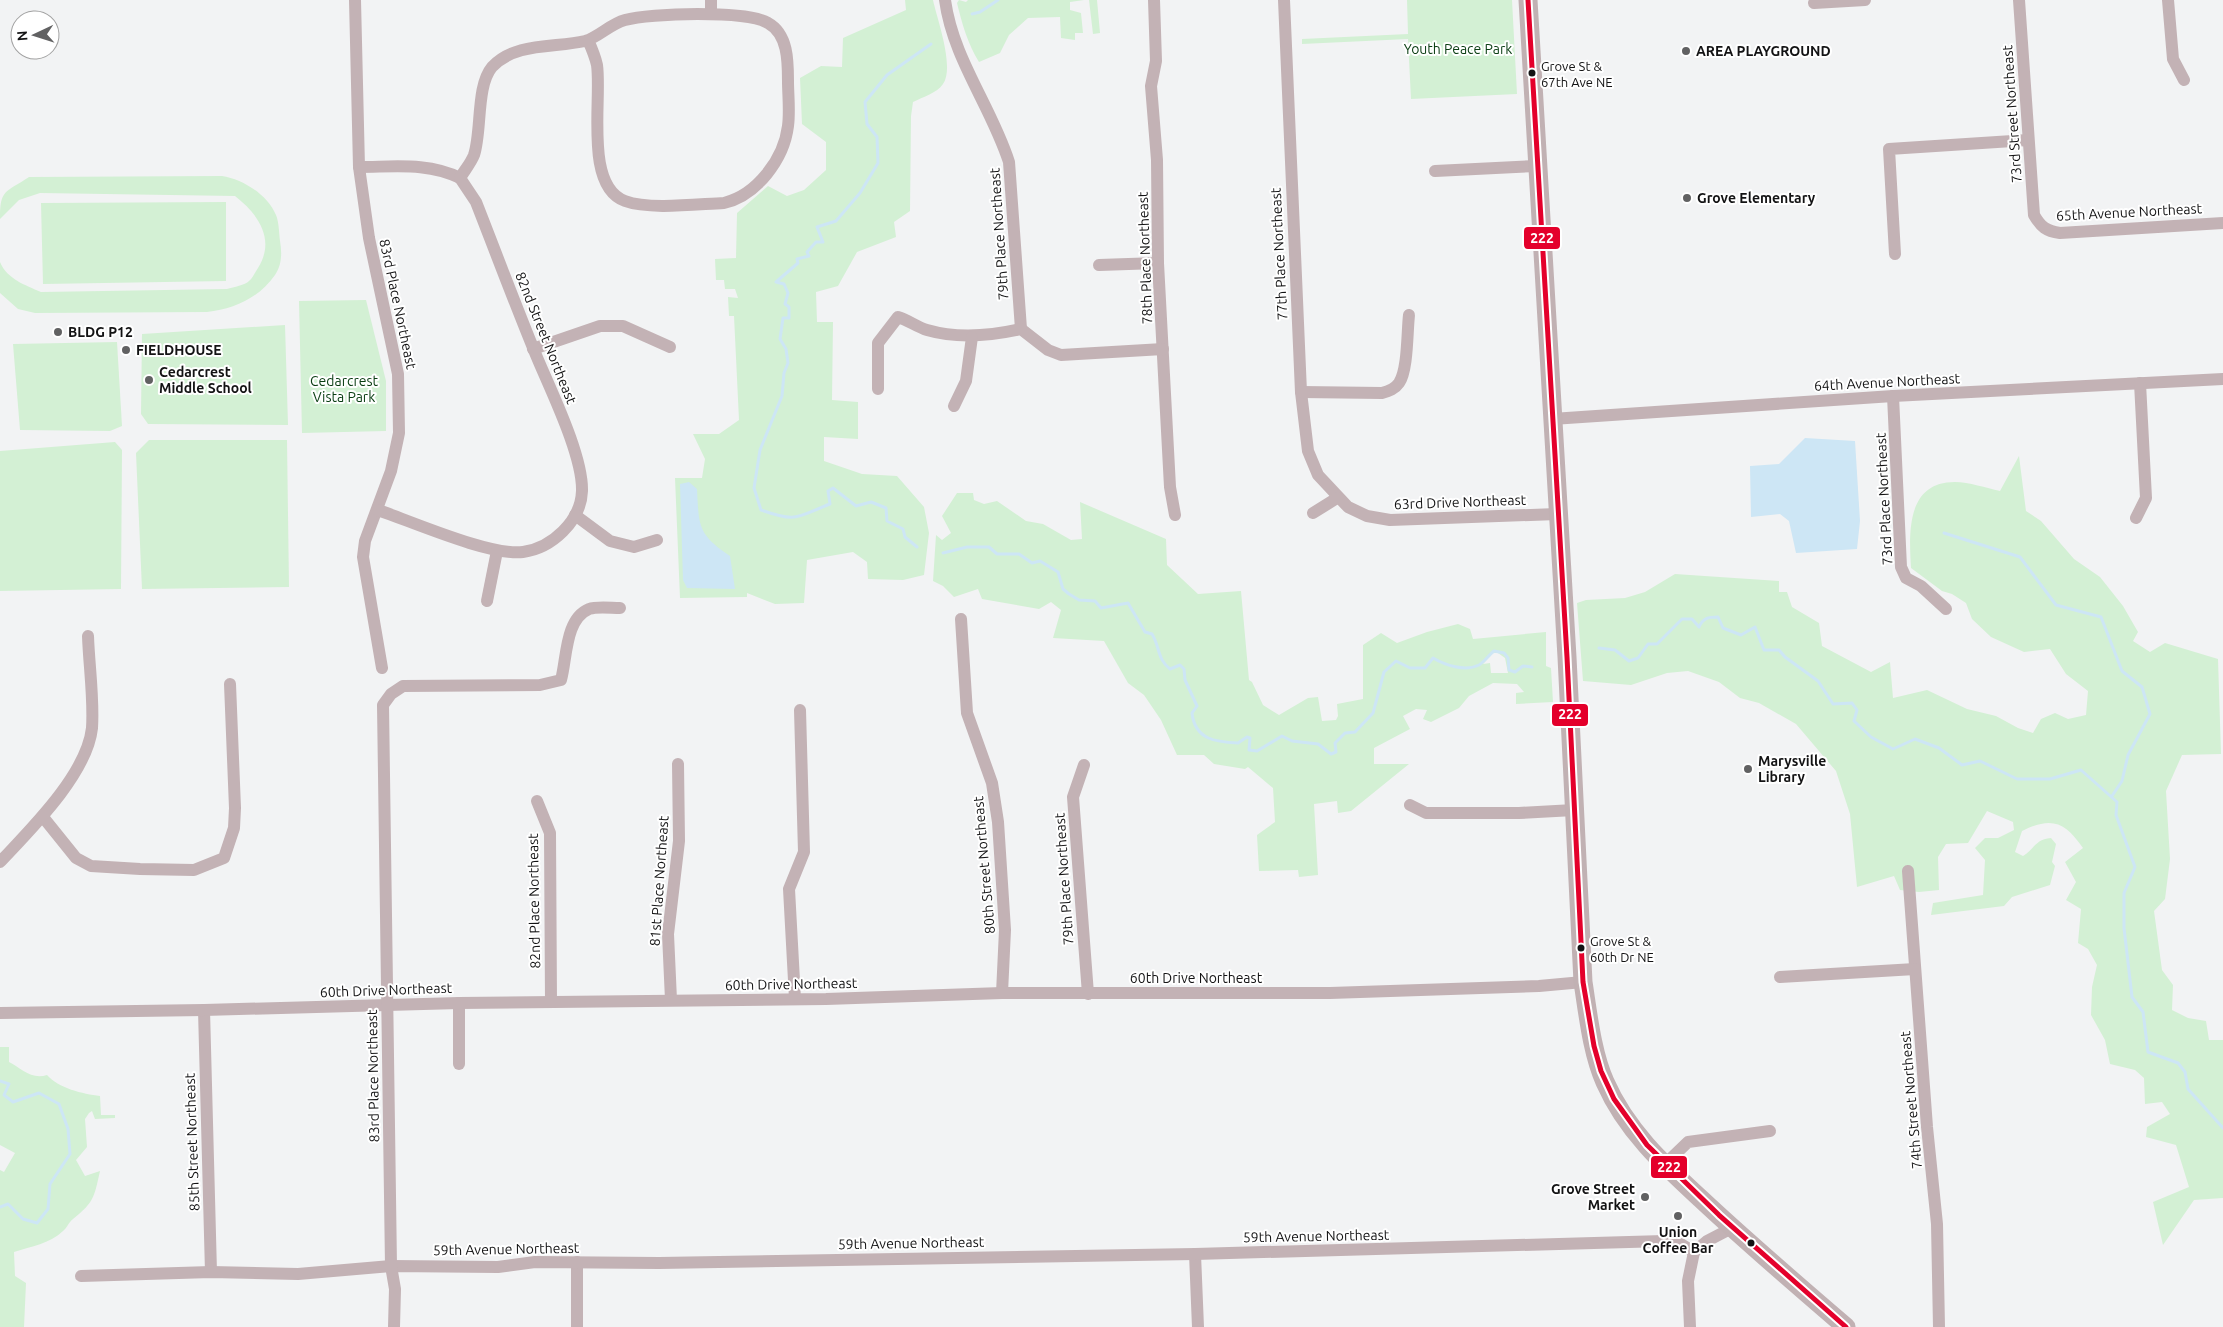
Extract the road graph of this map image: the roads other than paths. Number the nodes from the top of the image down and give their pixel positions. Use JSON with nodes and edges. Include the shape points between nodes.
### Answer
{"nodes":[{"id":1,"x":355,"y":0,"type":"edge"},
{"id":2,"x":711,"y":0,"type":"edge"},
{"id":3,"x":945,"y":0,"type":"edge"},
{"id":4,"x":1154,"y":0,"type":"edge"},
{"id":5,"x":1284,"y":0,"type":"edge"},
{"id":6,"x":1528,"y":0,"type":"edge"},
{"id":7,"x":1865,"y":0,"type":"edge"},
{"id":8,"x":2019,"y":0,"type":"edge"},
{"id":9,"x":2168,"y":0,"type":"edge"},
{"id":10,"x":1814,"y":3,"type":"dead end"},
{"id":11,"x":711,"y":14,"type":"junction"},
{"id":12,"x":588,"y":40,"type":"junction"},
{"id":13,"x":2184,"y":80,"type":"dead end"},
{"id":14,"x":2028,"y":140,"type":"junction"},
{"id":15,"x":1536,"y":166,"type":"junction"},
{"id":16,"x":359,"y":167,"type":"junction"},
{"id":17,"x":1435,"y":171,"type":"dead end"},
{"id":18,"x":460,"y":178,"type":"junction"},
{"id":19,"x":2223,"y":223,"type":"edge"},
{"id":20,"x":2039,"y":224,"type":"joint"},
{"id":21,"x":1895,"y":254,"type":"dead end"},
{"id":22,"x":1158,"y":263,"type":"junction"},
{"id":23,"x":1099,"y":265,"type":"dead end"},
{"id":24,"x":1409,"y":315,"type":"dead end"},
{"id":25,"x":1021,"y":329,"type":"junction"},
{"id":26,"x":972,"y":337,"type":"junction"},
{"id":27,"x":670,"y":346,"type":"dead end"},
{"id":28,"x":533,"y":349,"type":"junction"},
{"id":29,"x":1163,"y":349,"type":"junction"},
{"id":30,"x":2223,"y":379,"type":"edge"},
{"id":31,"x":2140,"y":383,"type":"junction"},
{"id":32,"x":878,"y":389,"type":"dead end"},
{"id":33,"x":1301,"y":392,"type":"junction"},
{"id":34,"x":1893,"y":396,"type":"junction"},
{"id":35,"x":954,"y":406,"type":"dead end"},
{"id":36,"x":1552,"y":419,"type":"junction"},
{"id":37,"x":1337,"y":498,"type":"junction"},
{"id":38,"x":378,"y":510,"type":"junction"},
{"id":39,"x":1313,"y":513,"type":"dead end"},
{"id":40,"x":1557,"y":514,"type":"junction"},
{"id":41,"x":576,"y":515,"type":"junction"},
{"id":42,"x":1175,"y":515,"type":"dead end"},
{"id":43,"x":2136,"y":518,"type":"dead end"},
{"id":44,"x":657,"y":540,"type":"dead end"},
{"id":45,"x":496,"y":551,"type":"junction"},
{"id":46,"x":487,"y":601,"type":"dead end"},
{"id":47,"x":620,"y":608,"type":"dead end"},
{"id":48,"x":1946,"y":609,"type":"dead end"},
{"id":49,"x":961,"y":620,"type":"dead end"},
{"id":50,"x":88,"y":636,"type":"dead end"},
{"id":51,"x":382,"y":668,"type":"dead end"},
{"id":52,"x":230,"y":684,"type":"dead end"},
{"id":53,"x":800,"y":710,"type":"dead end"},
{"id":54,"x":678,"y":764,"type":"dead end"},
{"id":55,"x":1084,"y":765,"type":"dead end"},
{"id":56,"x":537,"y":801,"type":"dead end"},
{"id":57,"x":1410,"y":805,"type":"dead end"},
{"id":58,"x":1574,"y":810,"type":"junction"},
{"id":59,"x":43,"y":817,"type":"junction"},
{"id":60,"x":0,"y":862,"type":"edge"},
{"id":61,"x":1908,"y":870,"type":"dead end"},
{"id":62,"x":1915,"y":969,"type":"junction"},
{"id":63,"x":1780,"y":977,"type":"dead end"},
{"id":64,"x":1583,"y":982,"type":"junction"},
{"id":65,"x":1002,"y":993,"type":"junction"},
{"id":66,"x":1088,"y":994,"type":"junction"},
{"id":67,"x":795,"y":999,"type":"junction"},
{"id":68,"x":671,"y":1000,"type":"junction"},
{"id":69,"x":551,"y":1002,"type":"junction"},
{"id":70,"x":459,"y":1003,"type":"junction"},
{"id":71,"x":387,"y":1005,"type":"junction"},
{"id":72,"x":204,"y":1010,"type":"junction"},
{"id":73,"x":0,"y":1013,"type":"edge"},
{"id":74,"x":459,"y":1064,"type":"dead end"},
{"id":75,"x":1770,"y":1131,"type":"dead end"},
{"id":76,"x":1664,"y":1165,"type":"junction"},
{"id":77,"x":1732,"y":1228,"type":"junction"},
{"id":78,"x":1694,"y":1252,"type":"junction"},
{"id":79,"x":1195,"y":1254,"type":"junction"},
{"id":80,"x":577,"y":1262,"type":"junction"},
{"id":81,"x":391,"y":1266,"type":"junction"},
{"id":82,"x":211,"y":1272,"type":"junction"},
{"id":83,"x":82,"y":1276,"type":"dead end"},
{"id":84,"x":394,"y":1327,"type":"edge"},
{"id":85,"x":577,"y":1327,"type":"edge"},
{"id":86,"x":1198,"y":1327,"type":"edge"},
{"id":87,"x":1690,"y":1327,"type":"edge"},
{"id":88,"x":1846,"y":1327,"type":"edge"},
{"id":89,"x":1939,"y":1327,"type":"edge"}],
"edges":[{"from":1,"to":16,"type":"street","name":"83rd Place Northeast"},
{"from":2,"to":11,"type":"street"},
{"from":3,"to":25,"type":"street","name":"79th Place Northeast","via":[[957,51],[1001,138],[1009,162]]},
{"from":4,"to":22,"type":"street","name":"78th Place Northeast","via":[[1156,62],[1151,86],[1157,160]]},
{"from":5,"to":33,"type":"street","name":"77th Place Northeast"},
{"from":6,"to":15,"type":"street"},
{"from":7,"to":10,"type":"street"},
{"from":8,"to":14,"type":"street","name":"73rd Street Northeast"},
{"from":9,"to":13,"type":"street","via":[[2173,59]]},
{"from":11,"to":12,"type":"street","via":[[624,20]]},
{"from":11,"to":12,"type":"street","via":[[745,15],[768,23],[778,32],[788,54],[788,124],[782,149],[758,186],[737,200],[724,203],[644,205],[623,201],[607,186],[600,164],[597,67]]},
{"from":12,"to":18,"type":"street","via":[[524,49],[510,54],[492,68],[484,87],[473,158]]},
{"from":14,"to":20,"type":"street","name":"73rd Street Northeast","via":[[2034,215]]},
{"from":14,"to":21,"type":"street","via":[[1889,149]]},
{"from":15,"to":17,"type":"street"},
{"from":15,"to":36,"type":"street"},
{"from":16,"to":18,"type":"street","via":[[426,167]]},
{"from":16,"to":38,"type":"street","name":"83rd Place Northeast","via":[[368,238],[398,374],[399,433]]},
{"from":18,"to":28,"type":"street","name":"82nd Street Northeast","via":[[476,202]]},
{"from":19,"to":20,"type":"street","name":"65th Avenue Northeast","via":[[2060,234],[2047,231]]},
{"from":22,"to":23,"type":"street"},
{"from":22,"to":29,"type":"street","name":"78th Place Northeast"},
{"from":24,"to":33,"type":"street","via":[[1404,371],[1392,390],[1382,393]]},
{"from":25,"to":26,"type":"street"},
{"from":25,"to":29,"type":"street","via":[[1048,350],[1061,355]]},
{"from":26,"to":32,"type":"street","via":[[926,330],[898,317],[878,343]]},
{"from":26,"to":35,"type":"street","via":[[966,381]]},
{"from":27,"to":28,"type":"street","via":[[623,326],[606,326]]},
{"from":28,"to":41,"type":"street","name":"82nd Street Northeast","via":[[581,471],[582,493]]},
{"from":29,"to":42,"type":"street","name":"78th Place Northeast","via":[[1170,487]]},
{"from":30,"to":31,"type":"street","name":"64th Avenue Northeast"},
{"from":31,"to":34,"type":"street","name":"64th Avenue Northeast"},
{"from":31,"to":43,"type":"street","via":[[2146,498]]},
{"from":33,"to":37,"type":"street","name":"77th Place Northeast","via":[[1308,451],[1318,475]]},
{"from":34,"to":36,"type":"street","name":"64th Avenue Northeast"},
{"from":34,"to":48,"type":"street","name":"73rd Place Northeast","via":[[1901,567],[1906,578],[1921,586]]},
{"from":36,"to":40,"type":"street"},
{"from":37,"to":39,"type":"street"},
{"from":37,"to":40,"type":"street","name":"63rd Drive Northeast","via":[[1367,516],[1390,520]]},
{"from":38,"to":45,"type":"street"},
{"from":38,"to":51,"type":"street","name":"83rd Place Northeast","via":[[362,557]]},
{"from":40,"to":58,"type":"street"},
{"from":41,"to":44,"type":"street","via":[[610,542],[634,547]]},
{"from":41,"to":45,"type":"street","via":[[558,536],[544,545],[524,552]]},
{"from":45,"to":46,"type":"street"},
{"from":47,"to":71,"type":"street","name":"83rd Place Northeast","via":[[590,609],[577,617],[571,629],[561,680],[540,685],[403,686],[383,705]]},
{"from":49,"to":65,"type":"street","name":"80th Street Northeast","via":[[967,713],[992,783],[998,822],[1005,930]]},
{"from":50,"to":59,"type":"street","via":[[92,728],[84,757]]},
{"from":52,"to":59,"type":"street","via":[[235,808],[234,828],[224,858],[194,870],[91,866],[76,858]]},
{"from":53,"to":67,"type":"street","via":[[804,852],[789,889]]},
{"from":54,"to":68,"type":"street","name":"81st Place Northeast","via":[[679,841],[668,934]]},
{"from":55,"to":66,"type":"street","name":"79th Place Northeast","via":[[1073,796]]},
{"from":56,"to":69,"type":"street","name":"82nd Place Northeast","via":[[550,833]]},
{"from":57,"to":58,"type":"street","via":[[1426,813]]},
{"from":58,"to":64,"type":"street"},
{"from":59,"to":60,"type":"street"},
{"from":61,"to":62,"type":"street","name":"74th Street Northeast"},
{"from":62,"to":63,"type":"street"},
{"from":62,"to":89,"type":"street","name":"74th Street Northeast","via":[[1937,1224]]},
{"from":64,"to":66,"type":"street","name":"60th Drive Northeast","via":[[1330,993]]},
{"from":64,"to":76,"type":"street","via":[[1590,1028],[1604,1081],[1626,1122]]},
{"from":65,"to":66,"type":"street","name":"60th Drive Northeast"},
{"from":65,"to":67,"type":"street","name":"60th Drive Northeast"},
{"from":67,"to":68,"type":"street","name":"60th Drive Northeast"},
{"from":68,"to":69,"type":"street","name":"60th Drive Northeast"},
{"from":69,"to":70,"type":"street","name":"60th Drive Northeast"},
{"from":70,"to":71,"type":"street","name":"60th Drive Northeast"},
{"from":70,"to":74,"type":"street"},
{"from":71,"to":72,"type":"street","name":"60th Drive Northeast"},
{"from":71,"to":81,"type":"street","name":"83rd Place Northeast"},
{"from":72,"to":73,"type":"street","name":"60th Drive Northeast"},
{"from":72,"to":82,"type":"street","name":"85th Street Northeast"},
{"from":75,"to":76,"type":"street","via":[[1688,1142]]},
{"from":76,"to":77,"type":"street"},
{"from":77,"to":78,"type":"street"},
{"from":77,"to":88,"type":"street"},
{"from":78,"to":79,"type":"street","name":"59th Avenue Northeast","via":[[1681,1244],[1664,1241]]},
{"from":78,"to":87,"type":"street","via":[[1688,1281]]},
{"from":79,"to":80,"type":"street","name":"59th Avenue Northeast"},
{"from":79,"to":86,"type":"street"},
{"from":80,"to":81,"type":"street","name":"59th Avenue Northeast","via":[[534,1262],[498,1267]]},
{"from":80,"to":85,"type":"street"},
{"from":81,"to":82,"type":"street","name":"59th Avenue Northeast","via":[[298,1274]]},
{"from":81,"to":84,"type":"street","name":"83rd Place Northeast","via":[[395,1289]]},
{"from":82,"to":83,"type":"street","name":"59th Avenue Northeast"}]}
